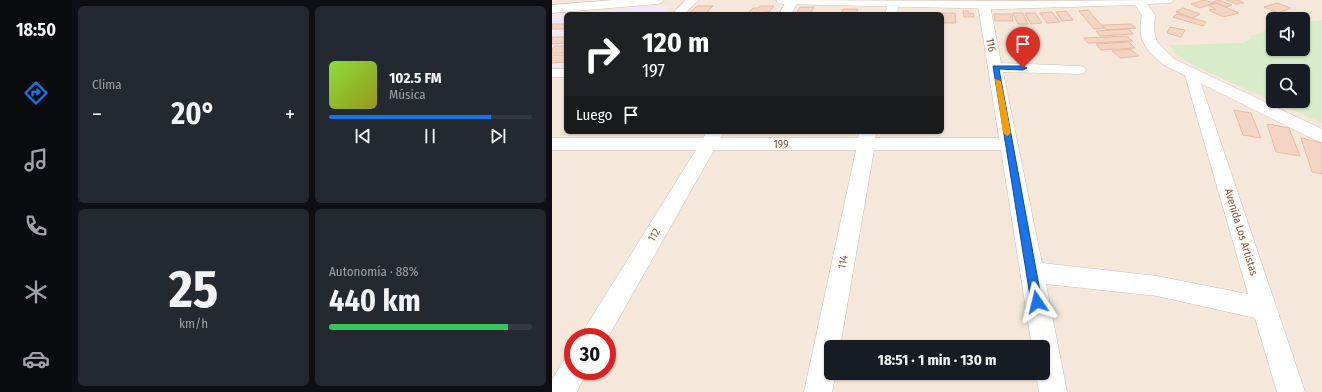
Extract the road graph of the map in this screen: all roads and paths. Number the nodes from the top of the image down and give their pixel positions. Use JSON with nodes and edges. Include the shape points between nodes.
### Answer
{"nodes":[{"id":1,"x":657,"y":0,"type":"edge"},
{"id":2,"x":692,"y":0,"type":"edge"},
{"id":3,"x":782,"y":0,"type":"edge"},
{"id":4,"x":793,"y":0,"type":"edge"},
{"id":5,"x":1167,"y":0,"type":"edge"},
{"id":6,"x":1179,"y":0,"type":"edge"},
{"id":7,"x":845,"y":1,"type":"edge"},
{"id":8,"x":1139,"y":2,"type":"junction"},
{"id":9,"x":995,"y":3,"type":"edge"},
{"id":10,"x":1096,"y":3,"type":"junction"},
{"id":11,"x":552,"y":9,"type":"edge"},
{"id":12,"x":892,"y":9,"type":"edge"},
{"id":13,"x":680,"y":12,"type":"edge"},
{"id":14,"x":785,"y":12,"type":"edge"},
{"id":15,"x":1149,"y":16,"type":"junction"},
{"id":16,"x":995,"y":67,"type":"junction"},
{"id":17,"x":1080,"y":70,"type":"dead end"},
{"id":18,"x":1191,"y":72,"type":"junction"},
{"id":19,"x":552,"y":73,"type":"edge"},
{"id":20,"x":564,"y":73,"type":"edge"},
{"id":21,"x":564,"y":131,"type":"edge"},
{"id":22,"x":1322,"y":136,"type":"edge"},
{"id":23,"x":711,"y":138,"type":"edge"},
{"id":24,"x":867,"y":138,"type":"edge"},
{"id":25,"x":552,"y":144,"type":"edge"},
{"id":26,"x":1009,"y":144,"type":"junction"},
{"id":27,"x":1031,"y":272,"type":"junction"},
{"id":28,"x":1265,"y":309,"type":"junction"},
{"id":29,"x":599,"y":328,"type":"edge"},
{"id":30,"x":568,"y":380,"type":"edge"},
{"id":31,"x":561,"y":392,"type":"edge"},
{"id":32,"x":818,"y":392,"type":"edge"},
{"id":33,"x":1053,"y":392,"type":"edge"},
{"id":34,"x":1291,"y":392,"type":"edge"}],
"edges":[{"from":1,"to":11,"type":"main road"},
{"from":2,"to":13,"type":"street"},
{"from":3,"to":4,"type":"main road"},
{"from":4,"to":7,"type":"main road"},
{"from":4,"to":14,"type":"street"},
{"from":5,"to":8,"type":"main road"},
{"from":6,"to":15,"type":"main road"},
{"from":7,"to":12,"type":"main road"},
{"from":8,"to":10,"type":"main road"},
{"from":8,"to":15,"type":"main road"},
{"from":9,"to":10,"type":"main road"},
{"from":9,"to":12,"type":"main road"},
{"from":9,"to":16,"type":"street","name":"116"},
{"from":10,"to":15,"type":"main road","via":[[1132,9]]},
{"from":15,"to":18,"type":"main road","via":[[1147,36],[1154,50],[1169,62]]},
{"from":16,"to":17,"type":"street"},
{"from":16,"to":26,"type":"street","name":"116"},
{"from":18,"to":22,"type":"main road"},
{"from":18,"to":28,"type":"street","name":"Avenida Los Artistas"},
{"from":19,"to":20,"type":"street"},
{"from":21,"to":25,"type":"street"},
{"from":23,"to":24,"type":"street","name":"199"},
{"from":23,"to":25,"type":"street","name":"199"},
{"from":23,"to":29,"type":"street","name":"112"},
{"from":24,"to":26,"type":"street","name":"199"},
{"from":24,"to":32,"type":"street","name":"114"},
{"from":26,"to":27,"type":"street","name":"116"},
{"from":27,"to":28,"type":"street","via":[[1157,286]]},
{"from":27,"to":33,"type":"street","name":"116"},
{"from":28,"to":34,"type":"street","name":"Avenida Los Artistas"},
{"from":30,"to":31,"type":"street"}]}
